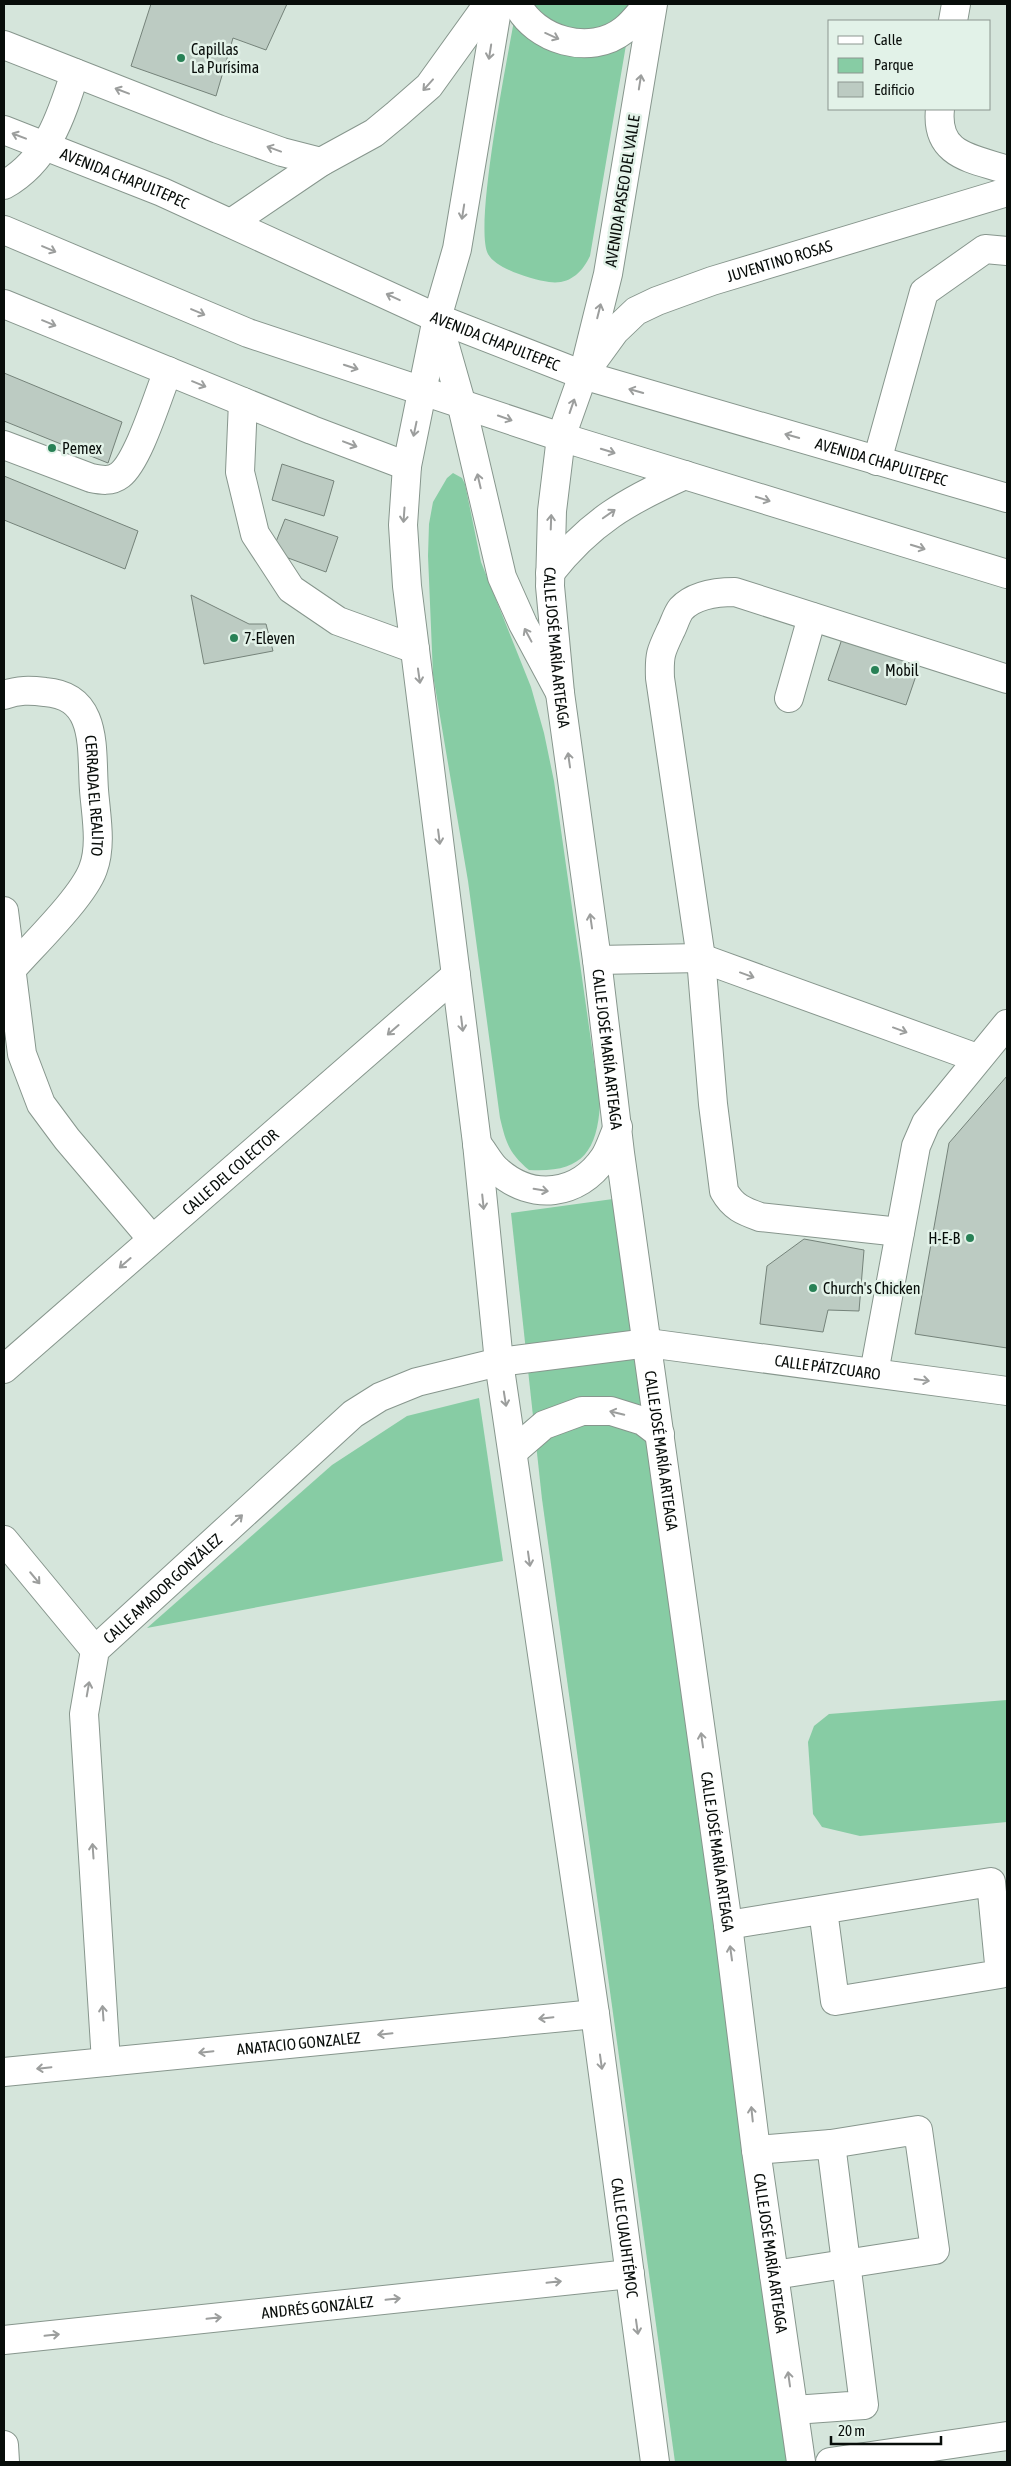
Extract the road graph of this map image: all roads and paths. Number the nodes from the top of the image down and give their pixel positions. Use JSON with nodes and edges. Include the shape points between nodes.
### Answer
{"nodes":[{"id":1,"x":488,"y":4,"type":"edge"},
{"id":2,"x":498,"y":4,"type":"edge"},
{"id":3,"x":517,"y":4,"type":"edge"},
{"id":4,"x":648,"y":4,"type":"edge"},
{"id":5,"x":653,"y":4,"type":"edge"},
{"id":6,"x":956,"y":4,"type":"edge"},
{"id":7,"x":953,"y":20,"type":"edge"},
{"id":8,"x":4,"y":46,"type":"edge"},
{"id":9,"x":75,"y":73,"type":"junction"},
{"id":10,"x":940,"y":110,"type":"edge"},
{"id":11,"x":4,"y":130,"type":"edge"},
{"id":12,"x":46,"y":147,"type":"junction"},
{"id":13,"x":321,"y":162,"type":"junction"},
{"id":14,"x":1007,"y":170,"type":"edge"},
{"id":15,"x":4,"y":185,"type":"edge"},
{"id":16,"x":1007,"y":192,"type":"edge"},
{"id":17,"x":231,"y":223,"type":"junction"},
{"id":18,"x":4,"y":230,"type":"edge"},
{"id":19,"x":1007,"y":251,"type":"edge"},
{"id":20,"x":5,"y":308,"type":"edge"},
{"id":21,"x":437,"y":318,"type":"junction"},
{"id":22,"x":168,"y":371,"type":"junction"},
{"id":23,"x":582,"y":376,"type":"junction"},
{"id":24,"x":424,"y":391,"type":"junction"},
{"id":25,"x":243,"y":402,"type":"junction"},
{"id":26,"x":461,"y":402,"type":"junction"},
{"id":27,"x":561,"y":437,"type":"junction"},
{"id":28,"x":4,"y":445,"type":"edge"},
{"id":29,"x":877,"y":461,"type":"junction"},
{"id":30,"x":407,"y":466,"type":"junction"},
{"id":31,"x":685,"y":475,"type":"junction"},
{"id":32,"x":1007,"y":498,"type":"edge"},
{"id":33,"x":550,"y":573,"type":"junction"},
{"id":34,"x":1007,"y":574,"type":"edge"},
{"id":35,"x":812,"y":617,"type":"junction"},
{"id":36,"x":415,"y":649,"type":"junction"},
{"id":37,"x":1007,"y":680,"type":"edge"},
{"id":38,"x":560,"y":693,"type":"junction"},
{"id":39,"x":4,"y":695,"type":"edge"},
{"id":40,"x":788,"y":698,"type":"dead end"},
{"id":41,"x":4,"y":911,"type":"edge"},
{"id":42,"x":701,"y":958,"type":"junction"},
{"id":43,"x":597,"y":960,"type":"junction"},
{"id":44,"x":12,"y":969,"type":"junction"},
{"id":45,"x":456,"y":975,"type":"junction"},
{"id":46,"x":1007,"y":1024,"type":"edge"},
{"id":47,"x":977,"y":1058,"type":"junction"},
{"id":48,"x":618,"y":1125,"type":"junction"},
{"id":49,"x":477,"y":1143,"type":"junction"},
{"id":50,"x":900,"y":1232,"type":"junction"},
{"id":51,"x":152,"y":1239,"type":"junction"},
{"id":52,"x":648,"y":1344,"type":"junction"},
{"id":53,"x":499,"y":1362,"type":"junction"},
{"id":54,"x":4,"y":1369,"type":"edge"},
{"id":55,"x":874,"y":1373,"type":"junction"},
{"id":56,"x":1007,"y":1391,"type":"edge"},
{"id":57,"x":660,"y":1434,"type":"junction"},
{"id":58,"x":514,"y":1451,"type":"junction"},
{"id":59,"x":4,"y":1540,"type":"edge"},
{"id":60,"x":95,"y":1650,"type":"junction"},
{"id":61,"x":999,"y":1882,"type":"edge"},
{"id":62,"x":824,"y":1910,"type":"junction"},
{"id":63,"x":728,"y":1925,"type":"junction"},
{"id":64,"x":595,"y":2014,"type":"junction"},
{"id":65,"x":106,"y":2062,"type":"junction"},
{"id":66,"x":4,"y":2072,"type":"edge"},
{"id":67,"x":832,"y":2144,"type":"junction"},
{"id":68,"x":756,"y":2150,"type":"junction"},
{"id":69,"x":846,"y":2264,"type":"junction"},
{"id":70,"x":630,"y":2274,"type":"junction"},
{"id":71,"x":774,"y":2275,"type":"junction"},
{"id":72,"x":4,"y":2340,"type":"edge"},
{"id":73,"x":794,"y":2410,"type":"junction"},
{"id":74,"x":1007,"y":2436,"type":"edge"},
{"id":75,"x":4,"y":2445,"type":"edge"},
{"id":76,"x":5,"y":2462,"type":"edge"},
{"id":77,"x":655,"y":2462,"type":"edge"},
{"id":78,"x":801,"y":2462,"type":"edge"},
{"id":79,"x":830,"y":2462,"type":"edge"}],
"edges":[{"from":1,"to":13,"type":"street","one_way":true,"via":[[429,86],[374,133]]},
{"from":2,"to":21,"type":"street","one_way":true,"via":[[457,249]]},
{"from":3,"to":4,"type":"street","one_way":true,"via":[[523,17],[538,29],[566,41],[589,43],[606,40],[624,30]]},
{"from":23,"to":5,"type":"street","name":"AVENIDA PASEO DEL VALLE","one_way":true,"via":[[608,274]]},
{"from":6,"to":7,"type":"street"},
{"from":8,"to":9,"type":"street"},
{"from":9,"to":12,"type":"street","via":[[65,106]]},
{"from":13,"to":9,"type":"street","one_way":true,"via":[[282,152]]},
{"from":10,"to":14,"type":"street","via":[[939,124],[950,147],[962,155]]},
{"from":12,"to":11,"type":"street","name":"AVENIDA CHAPULTEPEC","one_way":true},
{"from":12,"to":15,"type":"street","via":[[22,173]]},
{"from":12,"to":17,"type":"street","name":"AVENIDA CHAPULTEPEC"},
{"from":13,"to":17,"type":"street"},
{"from":16,"to":23,"type":"street","name":"JUVENTINO ROSAS","via":[[712,281],[657,301],[636,311],[615,331]]},
{"from":21,"to":17,"type":"street","name":"AVENIDA CHAPULTEPEC","one_way":true},
{"from":18,"to":24,"type":"street","one_way":true,"via":[[248,333]]},
{"from":19,"to":29,"type":"street","via":[[985,249],[924,292]]},
{"from":20,"to":22,"type":"street","one_way":true},
{"from":21,"to":23,"type":"street","name":"AVENIDA CHAPULTEPEC"},
{"from":21,"to":24,"type":"street"},
{"from":21,"to":26,"type":"street"},
{"from":22,"to":25,"type":"street","one_way":true},
{"from":22,"to":28,"type":"street","via":[[131,464],[119,476],[105,481],[91,478]]},
{"from":27,"to":23,"type":"street","name":"CALLE JOSÉ MARÍA ARTEAGA","one_way":true},
{"from":29,"to":23,"type":"street","name":"AVENIDA CHAPULTEPEC","one_way":true},
{"from":24,"to":26,"type":"street"},
{"from":24,"to":30,"type":"street","one_way":true},
{"from":25,"to":30,"type":"street","one_way":true},
{"from":25,"to":36,"type":"street","via":[[240,472],[255,534],[290,589],[338,621]]},
{"from":26,"to":27,"type":"street","one_way":true},
{"from":38,"to":26,"type":"street","one_way":true,"via":[[502,577]]},
{"from":27,"to":31,"type":"street","one_way":true},
{"from":33,"to":27,"type":"street","name":"CALLE JOSÉ MARÍA ARTEAGA","one_way":true,"via":[[552,510]]},
{"from":29,"to":32,"type":"street","name":"AVENIDA CHAPULTEPEC"},
{"from":30,"to":36,"type":"street","one_way":true,"via":[[403,525]]},
{"from":33,"to":31,"type":"street","one_way":true,"via":[[605,516]]},
{"from":31,"to":34,"type":"street","one_way":true},
{"from":33,"to":38,"type":"street","name":"CALLE JOSÉ MARÍA ARTEAGA"},
{"from":35,"to":37,"type":"street"},
{"from":35,"to":40,"type":"street"},
{"from":35,"to":42,"type":"street","via":[[735,592],[720,592],[693,600],[681,609],[659,655]]},
{"from":36,"to":45,"type":"street","one_way":true},
{"from":43,"to":38,"type":"street","name":"CALLE JOSÉ MARÍA ARTEAGA","one_way":true},
{"from":39,"to":44,"type":"street","name":"CERRADA EL REALITO","via":[[20,690],[50,692],[66,696],[85,714],[90,734],[97,829],[97,857],[83,888]]},
{"from":41,"to":44,"type":"street"},
{"from":42,"to":43,"type":"street"},
{"from":42,"to":47,"type":"street","one_way":true},
{"from":42,"to":50,"type":"street","via":[[721,1179],[731,1203],[741,1211],[760,1217]]},
{"from":43,"to":48,"type":"street","name":"CALLE JOSÉ MARÍA ARTEAGA"},
{"from":44,"to":51,"type":"street","via":[[22,1054],[42,1104],[67,1139]]},
{"from":45,"to":49,"type":"street","one_way":true},
{"from":45,"to":51,"type":"street","name":"CALLE DEL COLECTOR","one_way":true},
{"from":46,"to":47,"type":"street"},
{"from":47,"to":50,"type":"street","via":[[926,1123],[916,1146]]},
{"from":49,"to":48,"type":"street","one_way":true,"via":[[497,1171],[523,1188],[552,1192],[575,1185],[591,1174],[605,1157]]},
{"from":48,"to":52,"type":"street","name":"CALLE JOSÉ MARÍA ARTEAGA"},
{"from":49,"to":53,"type":"street","one_way":true},
{"from":50,"to":55,"type":"street"},
{"from":51,"to":54,"type":"street","name":"CALLE DEL COLECTOR","one_way":true},
{"from":52,"to":53,"type":"street","name":"CALLE PÁTZCUARO"},
{"from":52,"to":55,"type":"street","name":"CALLE PÁTZCUARO"},
{"from":52,"to":57,"type":"street","name":"CALLE JOSÉ MARÍA ARTEAGA"},
{"from":53,"to":58,"type":"street","one_way":true},
{"from":60,"to":53,"type":"street","name":"CALLE AMADOR GONZÁLEZ","one_way":true,"via":[[353,1414],[380,1397],[417,1382]]},
{"from":55,"to":56,"type":"street","name":"CALLE PÁTZCUARO","one_way":true},
{"from":57,"to":58,"type":"street","one_way":true,"via":[[643,1421],[611,1411],[582,1411],[544,1425]]},
{"from":63,"to":57,"type":"street","name":"CALLE JOSÉ MARÍA ARTEAGA","one_way":true},
{"from":58,"to":64,"type":"street","one_way":true},
{"from":59,"to":60,"type":"street","one_way":true},
{"from":65,"to":60,"type":"street","name":"CALLE AMADOR GONZÁLEZ","one_way":true,"via":[[84,1714]]},
{"from":61,"to":62,"type":"street"},
{"from":61,"to":62,"type":"street","via":[[1000,1974],[835,2002]]},
{"from":62,"to":63,"type":"street"},
{"from":68,"to":63,"type":"street","name":"CALLE JOSÉ MARÍA ARTEAGA","one_way":true},
{"from":64,"to":65,"type":"street","name":"ANATACIO GONZALEZ","one_way":true},
{"from":64,"to":70,"type":"street","name":"CALLE CUAUHTÉMOC","one_way":true},
{"from":65,"to":66,"type":"street","name":"ANATACIO GONZALEZ","one_way":true},
{"from":67,"to":68,"type":"street"},
{"from":67,"to":69,"type":"street"},
{"from":67,"to":69,"type":"street","via":[[918,2130],[935,2250]]},
{"from":68,"to":71,"type":"street","name":"CALLE JOSÉ MARÍA ARTEAGA"},
{"from":69,"to":71,"type":"street"},
{"from":69,"to":73,"type":"street","via":[[864,2405]]},
{"from":72,"to":70,"type":"street","name":"ANDRÉS GONZÁLEZ","one_way":true},
{"from":70,"to":77,"type":"street","name":"CALLE CUAUHTÉMOC","one_way":true},
{"from":73,"to":71,"type":"street","name":"CALLE JOSÉ MARÍA ARTEAGA","one_way":true},
{"from":73,"to":78,"type":"street","name":"CALLE JOSÉ MARÍA ARTEAGA"},
{"from":74,"to":79,"type":"street"},
{"from":75,"to":76,"type":"street"}]}
